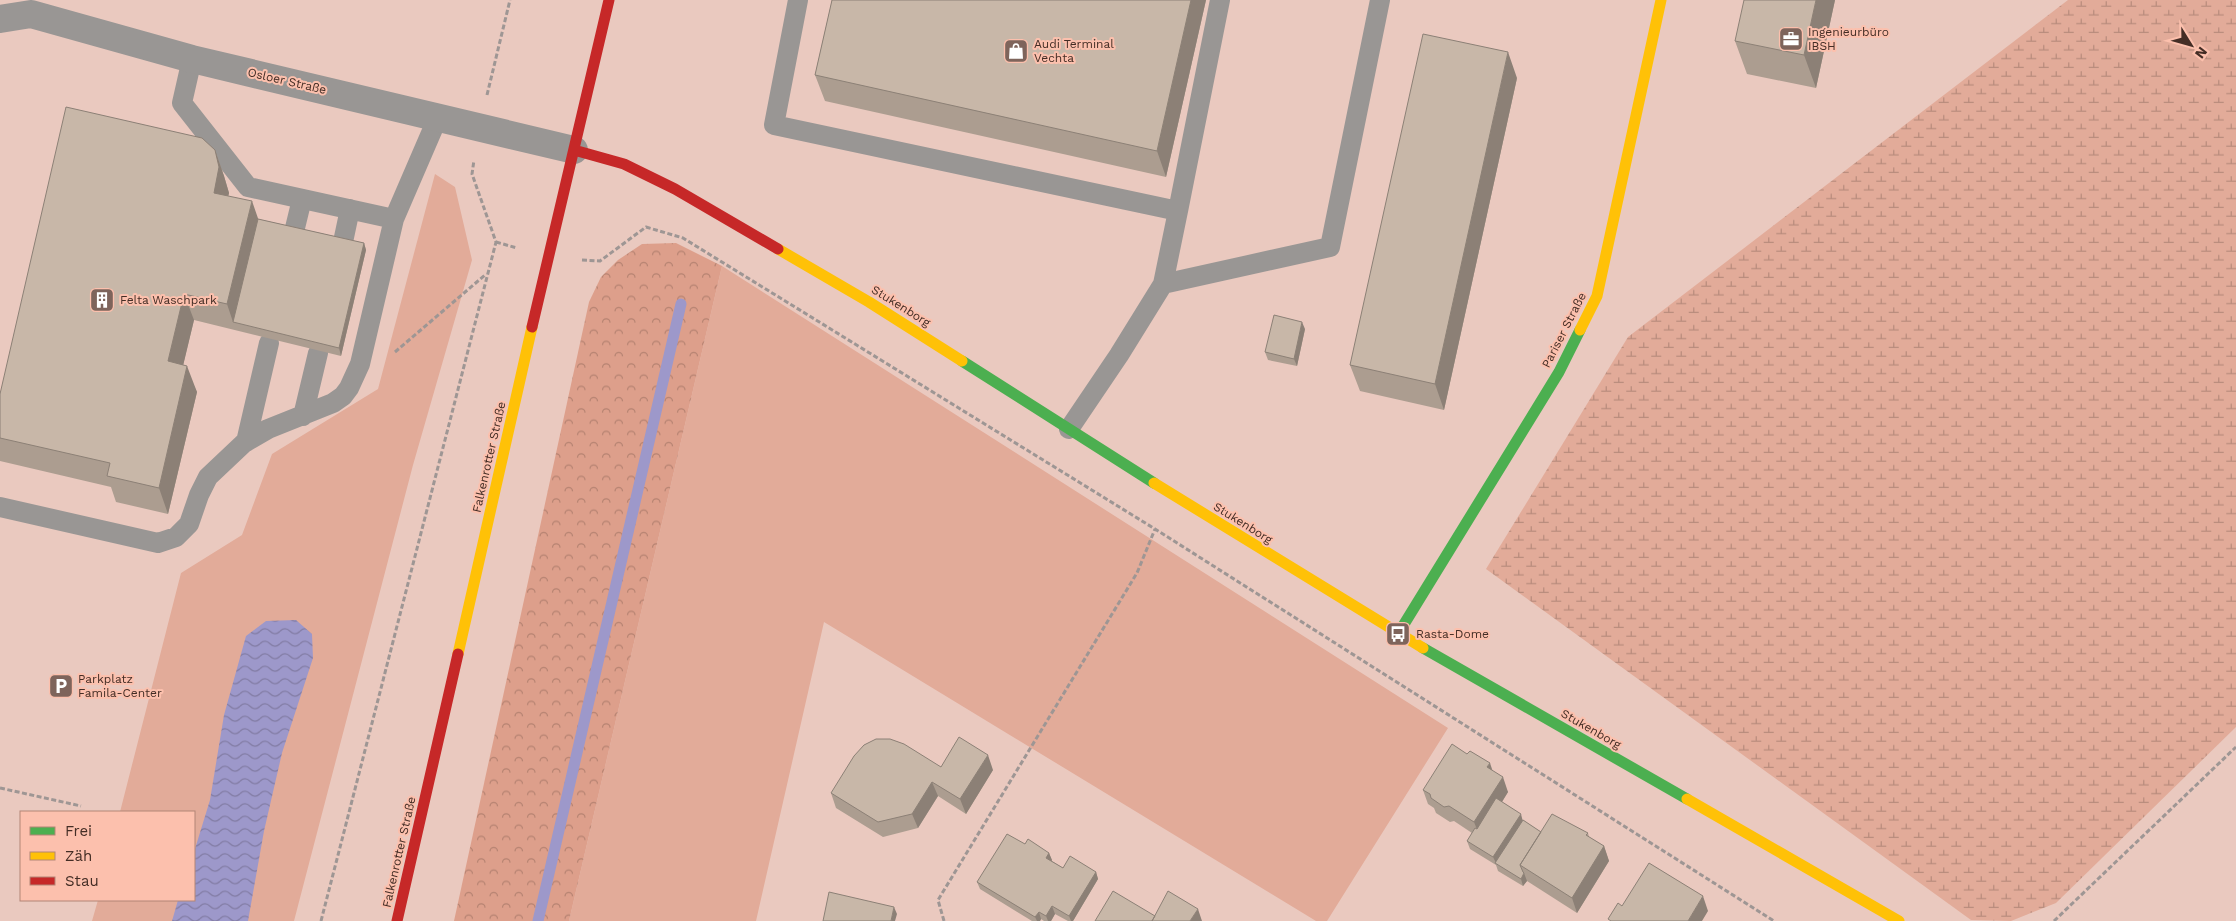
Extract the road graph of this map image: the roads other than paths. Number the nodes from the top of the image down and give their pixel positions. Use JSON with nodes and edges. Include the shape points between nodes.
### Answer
{"nodes":[{"id":1,"x":609,"y":0,"type":"edge"},
{"id":2,"x":798,"y":0,"type":"edge"},
{"id":3,"x":1220,"y":0,"type":"edge"},
{"id":4,"x":1380,"y":0,"type":"edge"},
{"id":5,"x":1661,"y":0,"type":"edge"},
{"id":6,"x":0,"y":19,"type":"edge"},
{"id":7,"x":192,"y":59,"type":"junction"},
{"id":8,"x":438,"y":117,"type":"junction"},
{"id":9,"x":574,"y":150,"type":"junction"},
{"id":10,"x":302,"y":199,"type":"junction"},
{"id":11,"x":350,"y":209,"type":"junction"},
{"id":12,"x":1178,"y":211,"type":"junction"},
{"id":13,"x":394,"y":219,"type":"junction"},
{"id":14,"x":294,"y":232,"type":"edge"},
{"id":15,"x":343,"y":242,"type":"edge"},
{"id":16,"x":1163,"y":284,"type":"junction"},
{"id":17,"x":269,"y":343,"type":"dead end"},
{"id":18,"x":318,"y":354,"type":"edge"},
{"id":19,"x":303,"y":416,"type":"junction"},
{"id":20,"x":1069,"y":429,"type":"junction"},
{"id":21,"x":246,"y":442,"type":"junction"},
{"id":22,"x":0,"y":507,"type":"edge"},
{"id":23,"x":1398,"y":634,"type":"junction"},
{"id":24,"x":397,"y":921,"type":"edge"},
{"id":25,"x":1899,"y":921,"type":"edge"}],
"edges":[{"from":1,"to":9,"type":"street","name":"Falkenrotter Straße"},
{"from":2,"to":12,"type":"lane","via":[[774,124]]},
{"from":3,"to":12,"type":"lane"},
{"from":4,"to":16,"type":"lane","via":[[1330,247]]},
{"from":5,"to":23,"type":"street","name":"Pariser Straße","via":[[1597,296],[1559,372]]},
{"from":6,"to":7,"type":"street","name":"Osloer Straße","via":[[31,14]]},
{"from":7,"to":8,"type":"street","name":"Osloer Straße"},
{"from":7,"to":10,"type":"lane","via":[[182,103],[248,187]]},
{"from":8,"to":9,"type":"street","name":"Osloer Straße"},
{"from":8,"to":13,"type":"lane"},
{"from":9,"to":20,"type":"street","name":"Stukenborg","via":[[624,164],[675,189],[869,302]]},
{"from":9,"to":24,"type":"street","name":"Falkenrotter Straße"},
{"from":10,"to":11,"type":"lane"},
{"from":10,"to":14,"type":"lane"},
{"from":11,"to":13,"type":"lane"},
{"from":11,"to":15,"type":"lane"},
{"from":12,"to":16,"type":"lane"},
{"from":13,"to":19,"type":"lane","via":[[357,372],[343,396]]},
{"from":16,"to":20,"type":"lane"},
{"from":17,"to":21,"type":"lane"},
{"from":18,"to":19,"type":"lane"},
{"from":19,"to":21,"type":"lane","via":[[268,429]]},
{"from":20,"to":23,"type":"street","name":"Stukenborg"},
{"from":21,"to":22,"type":"lane","via":[[208,477],[189,524],[176,537],[165,542]]},
{"from":23,"to":25,"type":"street","name":"Stukenborg"}]}
